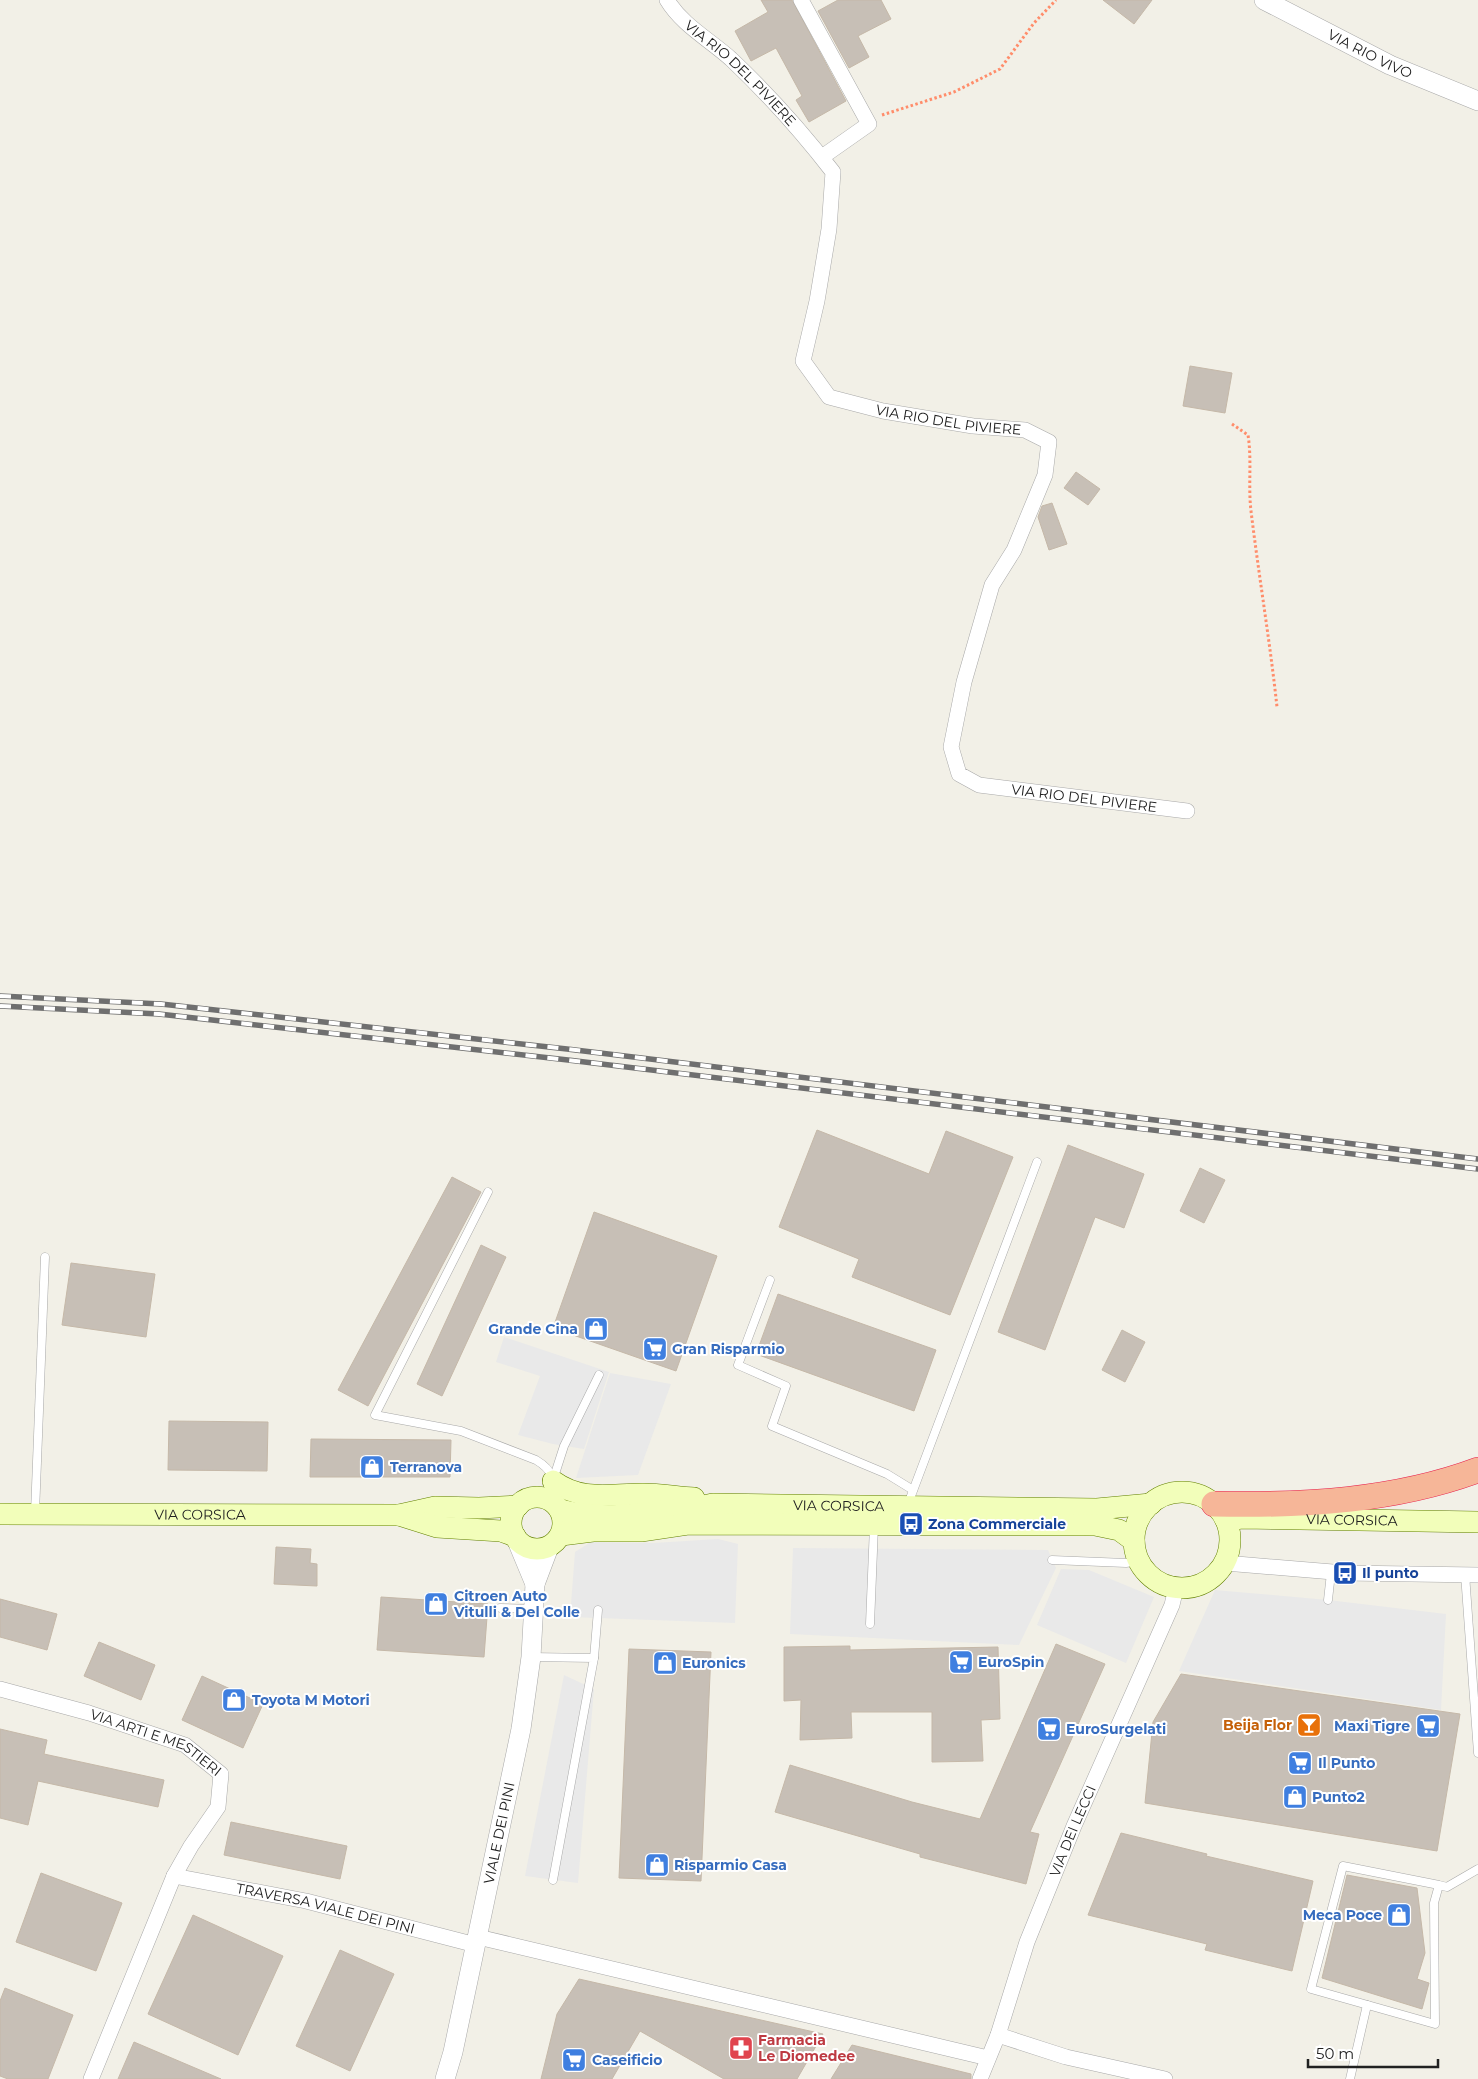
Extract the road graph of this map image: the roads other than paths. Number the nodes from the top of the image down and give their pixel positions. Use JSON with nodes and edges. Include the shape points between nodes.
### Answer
{"nodes":[{"id":1,"x":667,"y":0,"type":"edge"},
{"id":2,"x":801,"y":0,"type":"edge"},
{"id":3,"x":1264,"y":0,"type":"edge"},
{"id":4,"x":1478,"y":101,"type":"edge"},
{"id":5,"x":822,"y":157,"type":"junction"},
{"id":6,"x":1187,"y":811,"type":"dead end"},
{"id":7,"x":1037,"y":1162,"type":"dead end"},
{"id":8,"x":488,"y":1192,"type":"dead end"},
{"id":9,"x":46,"y":1257,"type":"dead end"},
{"id":10,"x":770,"y":1280,"type":"dead end"},
{"id":11,"x":599,"y":1374,"type":"dead end"},
{"id":12,"x":1478,"y":1470,"type":"edge"},
{"id":13,"x":554,"y":1497,"type":"junction"},
{"id":14,"x":910,"y":1498,"type":"junction"},
{"id":15,"x":713,"y":1504,"type":"junction"},
{"id":16,"x":1151,"y":1504,"type":"junction"},
{"id":17,"x":518,"y":1506,"type":"junction"},
{"id":18,"x":1220,"y":1512,"type":"junction"},
{"id":19,"x":35,"y":1513,"type":"junction"},
{"id":20,"x":0,"y":1514,"type":"edge"},
{"id":21,"x":399,"y":1515,"type":"junction"},
{"id":22,"x":1478,"y":1522,"type":"edge"},
{"id":23,"x":874,"y":1524,"type":"junction"},
{"id":24,"x":515,"y":1536,"type":"junction"},
{"id":25,"x":555,"y":1541,"type":"junction"},
{"id":26,"x":1136,"y":1551,"type":"junction"},
{"id":27,"x":1052,"y":1560,"type":"dead end"},
{"id":28,"x":1225,"y":1563,"type":"junction"},
{"id":29,"x":1331,"y":1573,"type":"junction"},
{"id":30,"x":1471,"y":1575,"type":"edge"},
{"id":31,"x":535,"y":1584,"type":"junction"},
{"id":32,"x":1176,"y":1588,"type":"junction"},
{"id":33,"x":1328,"y":1600,"type":"dead end"},
{"id":34,"x":500,"y":1608,"type":"dead end"},
{"id":35,"x":534,"y":1609,"type":"junction"},
{"id":36,"x":598,"y":1610,"type":"dead end"},
{"id":37,"x":870,"y":1624,"type":"dead end"},
{"id":38,"x":531,"y":1657,"type":"junction"},
{"id":39,"x":594,"y":1658,"type":"junction"},
{"id":40,"x":0,"y":1689,"type":"edge"},
{"id":41,"x":1478,"y":1753,"type":"edge"},
{"id":42,"x":1478,"y":1869,"type":"edge"},
{"id":43,"x":174,"y":1876,"type":"junction"},
{"id":44,"x":553,"y":1880,"type":"dead end"},
{"id":45,"x":1439,"y":1885,"type":"junction"},
{"id":46,"x":477,"y":1941,"type":"junction"},
{"id":47,"x":1368,"y":2005,"type":"junction"},
{"id":48,"x":998,"y":2035,"type":"junction"},
{"id":49,"x":988,"y":2058,"type":"junction"},
{"id":50,"x":1139,"y":2076,"type":"edge"},
{"id":51,"x":91,"y":2079,"type":"edge"},
{"id":52,"x":445,"y":2079,"type":"edge"},
{"id":53,"x":980,"y":2079,"type":"edge"},
{"id":54,"x":1165,"y":2079,"type":"edge"},
{"id":55,"x":1350,"y":2079,"type":"edge"}],
"edges":[{"from":1,"to":5,"type":"street","name":"VIA RIO DEL PIVIERE","via":[[673,11],[730,58],[792,121]]},
{"from":2,"to":5,"type":"street","via":[[869,124]]},
{"from":3,"to":4,"type":"street","name":"VIA RIO VIVO","via":[[1390,65]]},
{"from":5,"to":6,"type":"street","name":"VIA RIO DEL PIVIERE","via":[[834,172],[829,229],[803,361],[829,397],[973,426],[1025,430],[1049,442],[1045,475],[1014,550],[992,585],[964,682],[951,747],[959,774],[979,785]]},
{"from":7,"to":14,"type":"lane"},
{"from":8,"to":13,"type":"lane","via":[[375,1415],[462,1431],[536,1460],[550,1471]]},
{"from":9,"to":19,"type":"lane"},
{"from":10,"to":14,"type":"lane","via":[[738,1365],[786,1386],[772,1426],[887,1474]]},
{"from":11,"to":13,"type":"lane","via":[[564,1446]]},
{"from":12,"to":18,"type":"highway","via":[[1424,1486],[1328,1501],[1257,1505]]},
{"from":13,"to":15,"type":"main road","via":[[572,1492],[584,1495],[645,1494],[695,1498]]},
{"from":13,"to":15,"type":"main road","name":"VIA CORSICA","via":[[587,1516],[625,1517],[692,1510]]},
{"from":13,"to":17,"type":"main road","name":"VIA CORSICA","via":[[535,1498]]},
{"from":13,"to":25,"type":"main road","via":[[564,1521]]},
{"from":14,"to":15,"type":"main road","name":"VIA CORSICA"},
{"from":14,"to":16,"type":"main road","name":"VIA CORSICA","via":[[1096,1509]]},
{"from":16,"to":18,"type":"main road","name":"VIA CORSICA","via":[[1164,1495],[1178,1492],[1195,1494]]},
{"from":16,"to":26,"type":"main road","name":"VIA CORSICA","via":[[1136,1526]]},
{"from":17,"to":21,"type":"main road","name":"VIA CORSICA","via":[[435,1507]]},
{"from":17,"to":24,"type":"main road","via":[[512,1520]]},
{"from":18,"to":22,"type":"main road","name":"VIA CORSICA","via":[[1242,1518]]},
{"from":18,"to":28,"type":"main road","via":[[1230,1540]]},
{"from":19,"to":20,"type":"main road","name":"VIA CORSICA"},
{"from":19,"to":21,"type":"main road","name":"VIA CORSICA"},
{"from":21,"to":24,"type":"main road","name":"VIA CORSICA","via":[[437,1527],[501,1531]]},
{"from":23,"to":25,"type":"main road","name":"VIA CORSICA","via":[[688,1524],[641,1530],[593,1531]]},
{"from":23,"to":26,"type":"main road","name":"VIA CORSICA","via":[[1095,1525],[1119,1530]]},
{"from":23,"to":37,"type":"lane"},
{"from":24,"to":25,"type":"main road","name":"VIA CORSICA","via":[[528,1548],[539,1550]]},
{"from":24,"to":31,"type":"street","name":"VIALE DEI PINI"},
{"from":25,"to":31,"type":"street","name":"VIALE DEI PINI"},
{"from":26,"to":27,"type":"lane","via":[[1126,1564]]},
{"from":26,"to":32,"type":"main road","name":"VIA CORSICA","via":[[1150,1577]]},
{"from":28,"to":29,"type":"street"},
{"from":28,"to":32,"type":"main road","name":"VIA CORSICA","via":[[1206,1583],[1192,1588]]},
{"from":29,"to":30,"type":"street"},
{"from":29,"to":33,"type":"lane"},
{"from":30,"to":41,"type":"lane"},
{"from":31,"to":35,"type":"street","name":"VIALE DEI PINI"},
{"from":32,"to":48,"type":"street","name":"VIA DEI LECCI","via":[[1172,1605],[1078,1817],[1027,1942]]},
{"from":34,"to":35,"type":"lane"},
{"from":35,"to":38,"type":"street","name":"VIALE DEI PINI"},
{"from":36,"to":39,"type":"lane"},
{"from":38,"to":39,"type":"lane"},
{"from":38,"to":46,"type":"street","name":"VIALE DEI PINI","via":[[522,1729]]},
{"from":39,"to":44,"type":"lane"},
{"from":40,"to":43,"type":"street","name":"VIA ARTI E MESTIERI","via":[[88,1713],[185,1745],[220,1774],[218,1807]]},
{"from":42,"to":45,"type":"lane","via":[[1447,1886]]},
{"from":43,"to":46,"type":"street","name":"TRAVERSA VIALE DEI PINI","via":[[306,1901]]},
{"from":43,"to":51,"type":"street","name":"VIA ARTI E MESTIERI"},
{"from":45,"to":47,"type":"lane","via":[[1434,1903],[1435,2024]]},
{"from":45,"to":47,"type":"lane","via":[[1343,1866],[1311,1989]]},
{"from":46,"to":49,"type":"street","name":"TRAVERSA VIALE DEI PINI"},
{"from":46,"to":52,"type":"street","name":"VIALE DEI PINI"},
{"from":47,"to":55,"type":"lane"},
{"from":48,"to":49,"type":"street","name":"VIA DEI LECCI"},
{"from":48,"to":50,"type":"street"},
{"from":49,"to":53,"type":"street","name":"VIA DEI LECCI"},
{"from":50,"to":54,"type":"street"}]}
